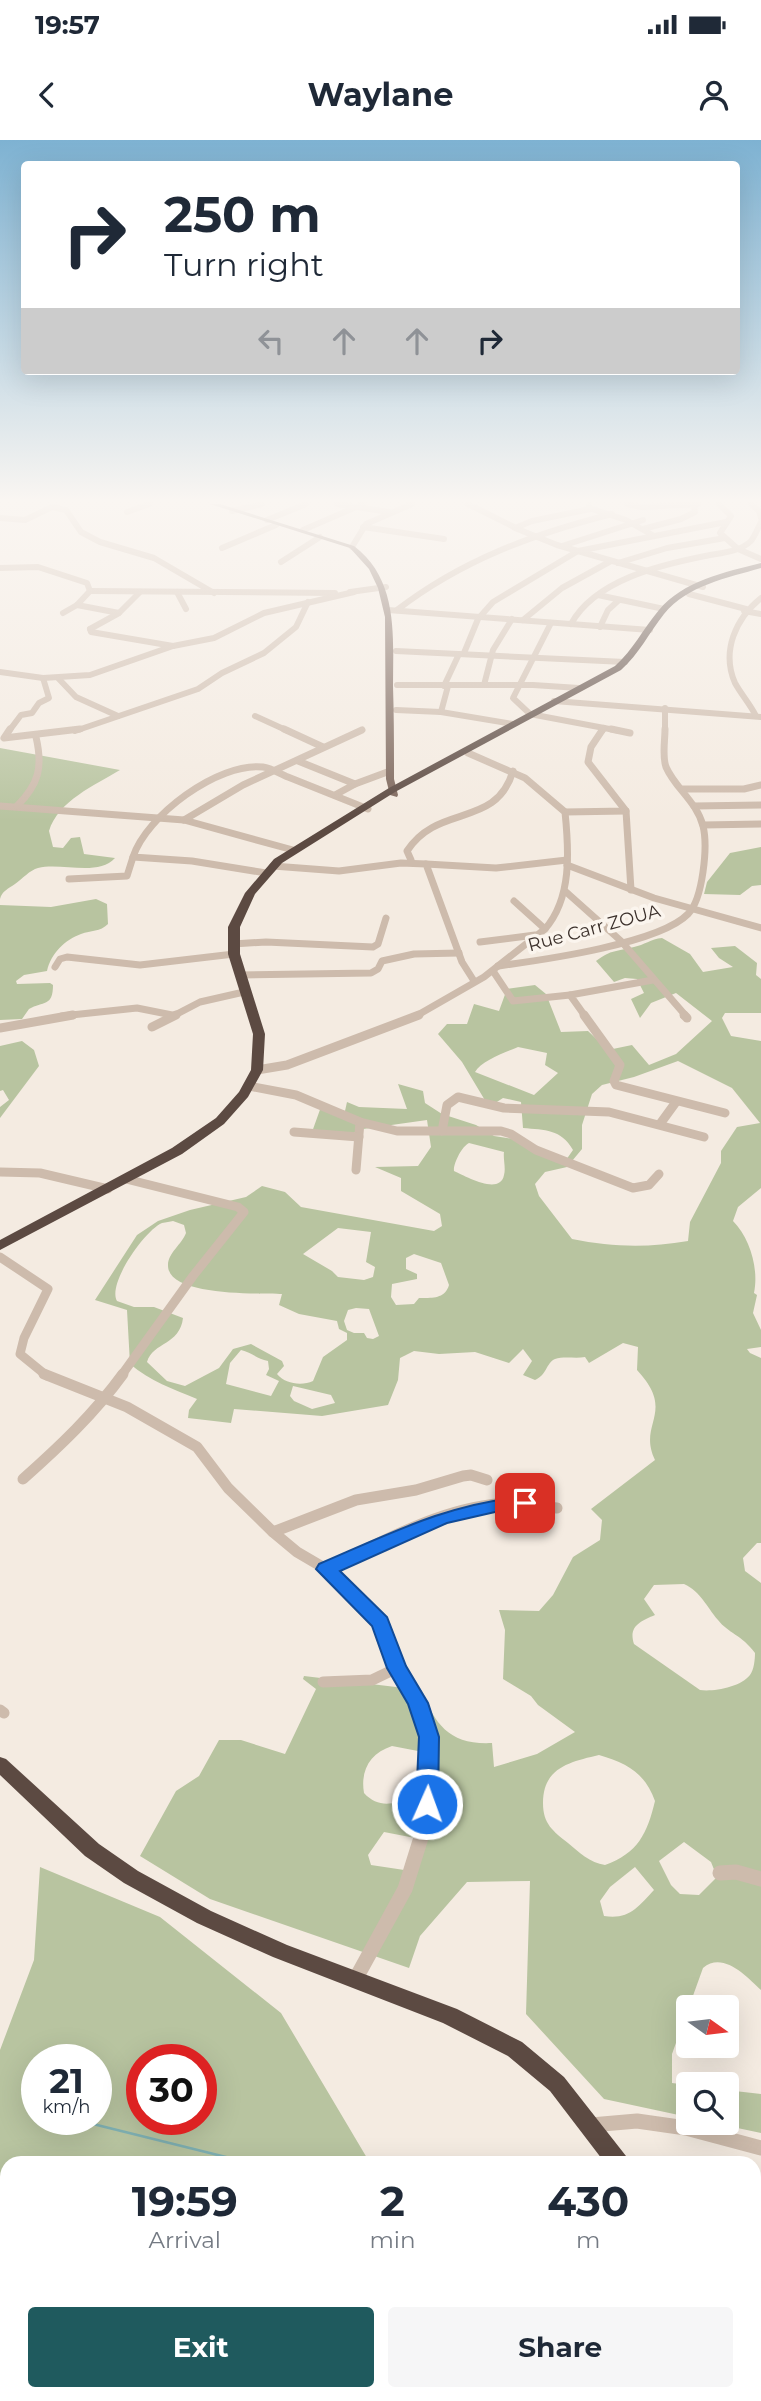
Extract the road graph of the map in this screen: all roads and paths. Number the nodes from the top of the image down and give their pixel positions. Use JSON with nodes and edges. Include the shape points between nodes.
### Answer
{"nodes":[{"id":1,"x":664,"y":609,"type":"edge"},
{"id":2,"x":69,"y":610,"type":"edge"},
{"id":3,"x":101,"y":610,"type":"edge"},
{"id":4,"x":123,"y":610,"type":"edge"},
{"id":5,"x":278,"y":610,"type":"edge"},
{"id":6,"x":305,"y":610,"type":"edge"},
{"id":7,"x":393,"y":610,"type":"junction"},
{"id":8,"x":486,"y":610,"type":"edge"},
{"id":9,"x":536,"y":610,"type":"edge"},
{"id":10,"x":580,"y":610,"type":"edge"},
{"id":11,"x":609,"y":610,"type":"edge"},
{"id":12,"x":670,"y":610,"type":"edge"},
{"id":13,"x":745,"y":610,"type":"joint"},
{"id":14,"x":63,"y":613,"type":"dead end"},
{"id":15,"x":119,"y":613,"type":"junction"},
{"id":16,"x":761,"y":614,"type":"edge"},
{"id":17,"x":481,"y":615,"type":"junction"},
{"id":18,"x":512,"y":619,"type":"junction"},
{"id":19,"x":523,"y":620,"type":"junction"},
{"id":20,"x":551,"y":623,"type":"junction"},
{"id":21,"x":571,"y":624,"type":"junction"},
{"id":22,"x":600,"y":627,"type":"junction"},
{"id":23,"x":653,"y":630,"type":"junction"},
{"id":24,"x":173,"y":646,"type":"junction"},
{"id":25,"x":396,"y":651,"type":"junction"},
{"id":26,"x":461,"y":654,"type":"junction"},
{"id":27,"x":492,"y":656,"type":"junction"},
{"id":28,"x":531,"y":657,"type":"junction"},
{"id":29,"x":627,"y":663,"type":"junction"},
{"id":30,"x":0,"y":672,"type":"edge"},
{"id":31,"x":43,"y":678,"type":"junction"},
{"id":32,"x":58,"y":678,"type":"junction"},
{"id":33,"x":522,"y":683,"type":"junction"},
{"id":34,"x":397,"y":684,"type":"junction"},
{"id":35,"x":484,"y":685,"type":"junction"},
{"id":36,"x":446,"y":686,"type":"junction"},
{"id":37,"x":581,"y":689,"type":"junction"},
{"id":38,"x":393,"y":696,"type":"junction"},
{"id":39,"x":557,"y":701,"type":"junction"},
{"id":40,"x":758,"y":704,"type":"dead end"},
{"id":41,"x":750,"y":705,"type":"junction"},
{"id":42,"x":665,"y":708,"type":"junction"},
{"id":43,"x":396,"y":710,"type":"junction"},
{"id":44,"x":441,"y":712,"type":"junction"},
{"id":45,"x":532,"y":715,"type":"junction"},
{"id":46,"x":118,"y":716,"type":"junction"},
{"id":47,"x":255,"y":716,"type":"dead end"},
{"id":48,"x":758,"y":717,"type":"edge"},
{"id":49,"x":513,"y":724,"type":"junction"},
{"id":50,"x":604,"y":728,"type":"junction"},
{"id":51,"x":362,"y":730,"type":"dead end"},
{"id":52,"x":630,"y":733,"type":"dead end"},
{"id":53,"x":36,"y":737,"type":"junction"},
{"id":54,"x":392,"y":740,"type":"junction"},
{"id":55,"x":323,"y":747,"type":"junction"},
{"id":56,"x":461,"y":755,"type":"junction"},
{"id":57,"x":298,"y":761,"type":"junction"},
{"id":58,"x":390,"y":771,"type":"junction"},
{"id":59,"x":513,"y":771,"type":"junction"},
{"id":60,"x":274,"y":772,"type":"junction"},
{"id":61,"x":355,"y":784,"type":"junction"},
{"id":62,"x":761,"y":785,"type":"edge"},
{"id":63,"x":683,"y":789,"type":"junction"},
{"id":64,"x":395,"y":791,"type":"junction"},
{"id":65,"x":335,"y":795,"type":"junction"},
{"id":66,"x":761,"y":805,"type":"edge"},
{"id":67,"x":0,"y":806,"type":"edge"},
{"id":68,"x":17,"y":806,"type":"junction"},
{"id":69,"x":694,"y":806,"type":"junction"},
{"id":70,"x":362,"y":810,"type":"junction"},
{"id":71,"x":626,"y":811,"type":"junction"},
{"id":72,"x":565,"y":812,"type":"junction"},
{"id":73,"x":156,"y":818,"type":"junction"},
{"id":74,"x":184,"y":820,"type":"junction"},
{"id":75,"x":761,"y":824,"type":"edge"},
{"id":76,"x":703,"y":825,"type":"junction"},
{"id":77,"x":293,"y":850,"type":"junction"},
{"id":78,"x":132,"y":857,"type":"junction"},
{"id":79,"x":411,"y":860,"type":"junction"},
{"id":80,"x":567,"y":863,"type":"junction"},
{"id":81,"x":426,"y":864,"type":"junction"},
{"id":82,"x":269,"y":870,"type":"junction"},
{"id":83,"x":69,"y":879,"type":"dead end"},
{"id":84,"x":631,"y":890,"type":"junction"},
{"id":85,"x":565,"y":891,"type":"junction"},
{"id":86,"x":514,"y":901,"type":"dead end"},
{"id":87,"x":692,"y":908,"type":"junction"},
{"id":88,"x":386,"y":918,"type":"dead end"},
{"id":89,"x":761,"y":928,"type":"edge"},
{"id":90,"x":545,"y":929,"type":"junction"},
{"id":91,"x":536,"y":935,"type":"junction"},
{"id":92,"x":621,"y":941,"type":"junction"},
{"id":93,"x":480,"y":942,"type":"dead end"},
{"id":94,"x":376,"y":946,"type":"junction"},
{"id":95,"x":233,"y":949,"type":"junction"},
{"id":96,"x":459,"y":953,"type":"junction"},
{"id":97,"x":382,"y":961,"type":"junction"},
{"id":98,"x":55,"y":967,"type":"dead end"},
{"id":99,"x":495,"y":969,"type":"junction"},
{"id":100,"x":239,"y":975,"type":"junction"},
{"id":101,"x":653,"y":980,"type":"junction"},
{"id":102,"x":474,"y":981,"type":"junction"},
{"id":103,"x":244,"y":992,"type":"junction"},
{"id":104,"x":570,"y":995,"type":"junction"},
{"id":105,"x":172,"y":1015,"type":"junction"},
{"id":106,"x":687,"y":1018,"type":"dead end"},
{"id":107,"x":152,"y":1027,"type":"dead end"},
{"id":108,"x":0,"y":1028,"type":"edge"},
{"id":109,"x":257,"y":1070,"type":"junction"},
{"id":110,"x":249,"y":1086,"type":"junction"},
{"id":111,"x":676,"y":1101,"type":"junction"},
{"id":112,"x":725,"y":1114,"type":"dead end"},
{"id":113,"x":360,"y":1122,"type":"junction"},
{"id":114,"x":660,"y":1124,"type":"junction"},
{"id":115,"x":442,"y":1131,"type":"junction"},
{"id":116,"x":294,"y":1132,"type":"dead end"},
{"id":117,"x":359,"y":1137,"type":"junction"},
{"id":118,"x":704,"y":1137,"type":"dead end"},
{"id":119,"x":356,"y":1170,"type":"dead end"},
{"id":120,"x":0,"y":1172,"type":"edge"},
{"id":121,"x":659,"y":1174,"type":"dead end"},
{"id":122,"x":126,"y":1179,"type":"junction"},
{"id":123,"x":108,"y":1189,"type":"junction"},
{"id":124,"x":0,"y":1246,"type":"edge"},
{"id":125,"x":0,"y":1257,"type":"edge"},
{"id":126,"x":105,"y":1399,"type":"junction"},
{"id":127,"x":23,"y":1479,"type":"dead end"},
{"id":128,"x":487,"y":1480,"type":"dead end"},
{"id":129,"x":557,"y":1508,"type":"dead end"},
{"id":130,"x":273,"y":1532,"type":"junction"},
{"id":131,"x":326,"y":1569,"type":"junction"},
{"id":132,"x":397,"y":1668,"type":"junction"},
{"id":133,"x":323,"y":1682,"type":"dead end"},
{"id":134,"x":0,"y":1764,"type":"edge"},
{"id":135,"x":720,"y":1873,"type":"dead end"},
{"id":136,"x":761,"y":1879,"type":"edge"},
{"id":137,"x":355,"y":1980,"type":"junction"},
{"id":138,"x":591,"y":2125,"type":"junction"},
{"id":139,"x":761,"y":2148,"type":"edge"},
{"id":140,"x":613,"y":2156,"type":"edge"}],
"edges":[{"from":1,"to":23,"type":"highway"},
{"from":2,"to":14,"type":"street"},
{"from":3,"to":15,"type":"street"},
{"from":4,"to":15,"type":"street"},
{"from":5,"to":24,"type":"street","via":[[214,638]]},
{"from":6,"to":46,"type":"street","via":[[278,646],[263,655],[198,689]]},
{"from":7,"to":17,"type":"street"},
{"from":7,"to":25,"type":"main road"},
{"from":7,"to":38,"type":"main road"},
{"from":8,"to":17,"type":"street"},
{"from":9,"to":19,"type":"street"},
{"from":10,"to":21,"type":"street"},
{"from":11,"to":22,"type":"street"},
{"from":12,"to":23,"type":"highway"},
{"from":13,"to":16,"type":"street"},
{"from":13,"to":41,"type":"street","via":[[734,631],[730,663]]},
{"from":15,"to":24,"type":"street","via":[[89,631]]},
{"from":17,"to":18,"type":"street"},
{"from":17,"to":26,"type":"street"},
{"from":18,"to":19,"type":"street"},
{"from":18,"to":27,"type":"street"},
{"from":19,"to":20,"type":"street"},
{"from":20,"to":21,"type":"street"},
{"from":20,"to":28,"type":"street"},
{"from":21,"to":22,"type":"street"},
{"from":22,"to":23,"type":"street"},
{"from":23,"to":29,"type":"highway"},
{"from":24,"to":32,"type":"street","via":[[90,675]]},
{"from":25,"to":26,"type":"street"},
{"from":25,"to":34,"type":"main road"},
{"from":26,"to":27,"type":"street"},
{"from":26,"to":36,"type":"street"},
{"from":27,"to":28,"type":"street"},
{"from":27,"to":35,"type":"street"},
{"from":28,"to":29,"type":"street"},
{"from":28,"to":33,"type":"street"},
{"from":29,"to":37,"type":"highway"},
{"from":30,"to":31,"type":"street"},
{"from":31,"to":32,"type":"street"},
{"from":31,"to":53,"type":"street","via":[[49,698],[32,713],[21,715],[3,737]]},
{"from":32,"to":46,"type":"street","via":[[79,698]]},
{"from":33,"to":35,"type":"street"},
{"from":33,"to":37,"type":"street"},
{"from":33,"to":45,"type":"street","via":[[513,698]]},
{"from":34,"to":36,"type":"street"},
{"from":34,"to":38,"type":"main road"},
{"from":35,"to":36,"type":"street"},
{"from":36,"to":44,"type":"street"},
{"from":37,"to":39,"type":"highway"},
{"from":38,"to":43,"type":"main road"},
{"from":38,"to":54,"type":"main road"},
{"from":39,"to":42,"type":"street"},
{"from":39,"to":45,"type":"highway"},
{"from":40,"to":41,"type":"street"},
{"from":41,"to":48,"type":"street"},
{"from":42,"to":48,"type":"street"},
{"from":42,"to":63,"type":"street","via":[[665,762]]},
{"from":43,"to":44,"type":"street"},
{"from":43,"to":54,"type":"main road"},
{"from":44,"to":49,"type":"street"},
{"from":45,"to":49,"type":"highway"},
{"from":45,"to":50,"type":"street"},
{"from":45,"to":56,"type":"highway"},
{"from":46,"to":53,"type":"street","via":[[72,732]]},
{"from":47,"to":55,"type":"street"},
{"from":49,"to":56,"type":"highway"},
{"from":50,"to":52,"type":"street"},
{"from":50,"to":71,"type":"street","via":[[591,747],[588,762]]},
{"from":51,"to":55,"type":"street"},
{"from":53,"to":68,"type":"street","via":[[37,786]]},
{"from":54,"to":58,"type":"main road"},
{"from":54,"to":64,"type":"main road"},
{"from":55,"to":57,"type":"street"},
{"from":56,"to":59,"type":"street"},
{"from":56,"to":64,"type":"highway"},
{"from":57,"to":60,"type":"street"},
{"from":57,"to":61,"type":"street"},
{"from":58,"to":61,"type":"street"},
{"from":58,"to":64,"type":"main road"},
{"from":59,"to":72,"type":"street"},
{"from":59,"to":79,"type":"street","via":[[503,797],[431,826],[410,844]]},
{"from":60,"to":65,"type":"street"},
{"from":60,"to":73,"type":"street","via":[[256,767],[236,772],[189,793]]},
{"from":60,"to":74,"type":"street"},
{"from":61,"to":65,"type":"street"},
{"from":62,"to":63,"type":"street"},
{"from":63,"to":69,"type":"street"},
{"from":64,"to":70,"type":"highway"},
{"from":65,"to":70,"type":"street"},
{"from":66,"to":69,"type":"street"},
{"from":67,"to":68,"type":"street"},
{"from":68,"to":73,"type":"street"},
{"from":69,"to":76,"type":"street"},
{"from":70,"to":77,"type":"highway"},
{"from":71,"to":72,"type":"street"},
{"from":71,"to":84,"type":"street"},
{"from":72,"to":80,"type":"street"},
{"from":73,"to":74,"type":"street"},
{"from":73,"to":78,"type":"street"},
{"from":74,"to":77,"type":"street"},
{"from":75,"to":76,"type":"street"},
{"from":76,"to":87,"type":"street","via":[[703,864]]},
{"from":77,"to":82,"type":"highway"},
{"from":78,"to":82,"type":"street"},
{"from":78,"to":83,"type":"street","via":[[127,876]]},
{"from":79,"to":81,"type":"street"},
{"from":79,"to":82,"type":"street","via":[[360,870]]},
{"from":80,"to":81,"type":"street","via":[[473,871]]},
{"from":80,"to":84,"type":"street"},
{"from":80,"to":85,"type":"street"},
{"from":81,"to":96,"type":"street"},
{"from":82,"to":95,"type":"highway","via":[[246,901],[234,928]]},
{"from":84,"to":87,"type":"street"},
{"from":85,"to":90,"type":"street"},
{"from":85,"to":92,"type":"street"},
{"from":86,"to":90,"type":"street"},
{"from":87,"to":89,"type":"street"},
{"from":87,"to":92,"type":"street","name":"Rue Carr ZOUA","via":[[675,923]]},
{"from":88,"to":94,"type":"street"},
{"from":90,"to":91,"type":"street"},
{"from":91,"to":93,"type":"street"},
{"from":91,"to":99,"type":"street"},
{"from":92,"to":99,"type":"street","name":"Rue Carr ZOUA"},
{"from":92,"to":101,"type":"street"},
{"from":94,"to":95,"type":"street","via":[[266,942]]},
{"from":94,"to":97,"type":"street"},
{"from":95,"to":98,"type":"street","via":[[140,965],[67,957]]},
{"from":95,"to":100,"type":"highway"},
{"from":96,"to":97,"type":"street","via":[[414,954]]},
{"from":96,"to":102,"type":"street"},
{"from":97,"to":100,"type":"street","via":[[371,973]]},
{"from":99,"to":102,"type":"street"},
{"from":99,"to":104,"type":"street","via":[[510,1000]]},
{"from":100,"to":103,"type":"highway"},
{"from":101,"to":104,"type":"street"},
{"from":101,"to":106,"type":"street"},
{"from":102,"to":109,"type":"street","via":[[391,1028],[287,1065]]},
{"from":103,"to":105,"type":"street","via":[[200,1002]]},
{"from":103,"to":109,"type":"highway","via":[[259,1034]]},
{"from":104,"to":111,"type":"street","via":[[620,1065],[616,1085]]},
{"from":105,"to":107,"type":"street"},
{"from":105,"to":108,"type":"street","via":[[157,1008],[100,1010]]},
{"from":109,"to":110,"type":"highway"},
{"from":110,"to":113,"type":"street","via":[[296,1095]]},
{"from":110,"to":122,"type":"highway","via":[[220,1121]]},
{"from":111,"to":112,"type":"street"},
{"from":111,"to":114,"type":"street"},
{"from":113,"to":115,"type":"street","via":[[397,1131]]},
{"from":113,"to":117,"type":"street"},
{"from":114,"to":115,"type":"street","via":[[609,1112],[508,1109],[458,1097],[447,1105]]},
{"from":114,"to":118,"type":"street"},
{"from":115,"to":121,"type":"street","via":[[511,1134],[536,1150],[633,1188],[649,1185]]},
{"from":116,"to":117,"type":"street"},
{"from":117,"to":119,"type":"street"},
{"from":120,"to":123,"type":"street","via":[[47,1174]]},
{"from":122,"to":123,"type":"highway"},
{"from":122,"to":126,"type":"street","via":[[244,1212]]},
{"from":123,"to":124,"type":"highway"},
{"from":125,"to":126,"type":"street","via":[[48,1289],[20,1354],[49,1378]]},
{"from":126,"to":127,"type":"street"},
{"from":126,"to":130,"type":"street","via":[[186,1438]]},
{"from":128,"to":130,"type":"street","via":[[463,1476],[356,1500]]},
{"from":129,"to":131,"type":"street","via":[[495,1505],[443,1518]]},
{"from":130,"to":131,"type":"street"},
{"from":131,"to":132,"type":"street","via":[[380,1622]]},
{"from":132,"to":133,"type":"street","via":[[375,1679]]},
{"from":132,"to":137,"type":"street","via":[[418,1703],[429,1737],[424,1828],[405,1889]]},
{"from":134,"to":137,"type":"highway","via":[[92,1850],[131,1877],[204,1917]]},
{"from":135,"to":136,"type":"street"},
{"from":137,"to":138,"type":"highway","via":[[450,2016],[515,2049],[557,2084]]},
{"from":138,"to":139,"type":"street","via":[[637,2120]]},
{"from":138,"to":140,"type":"highway"}]}
